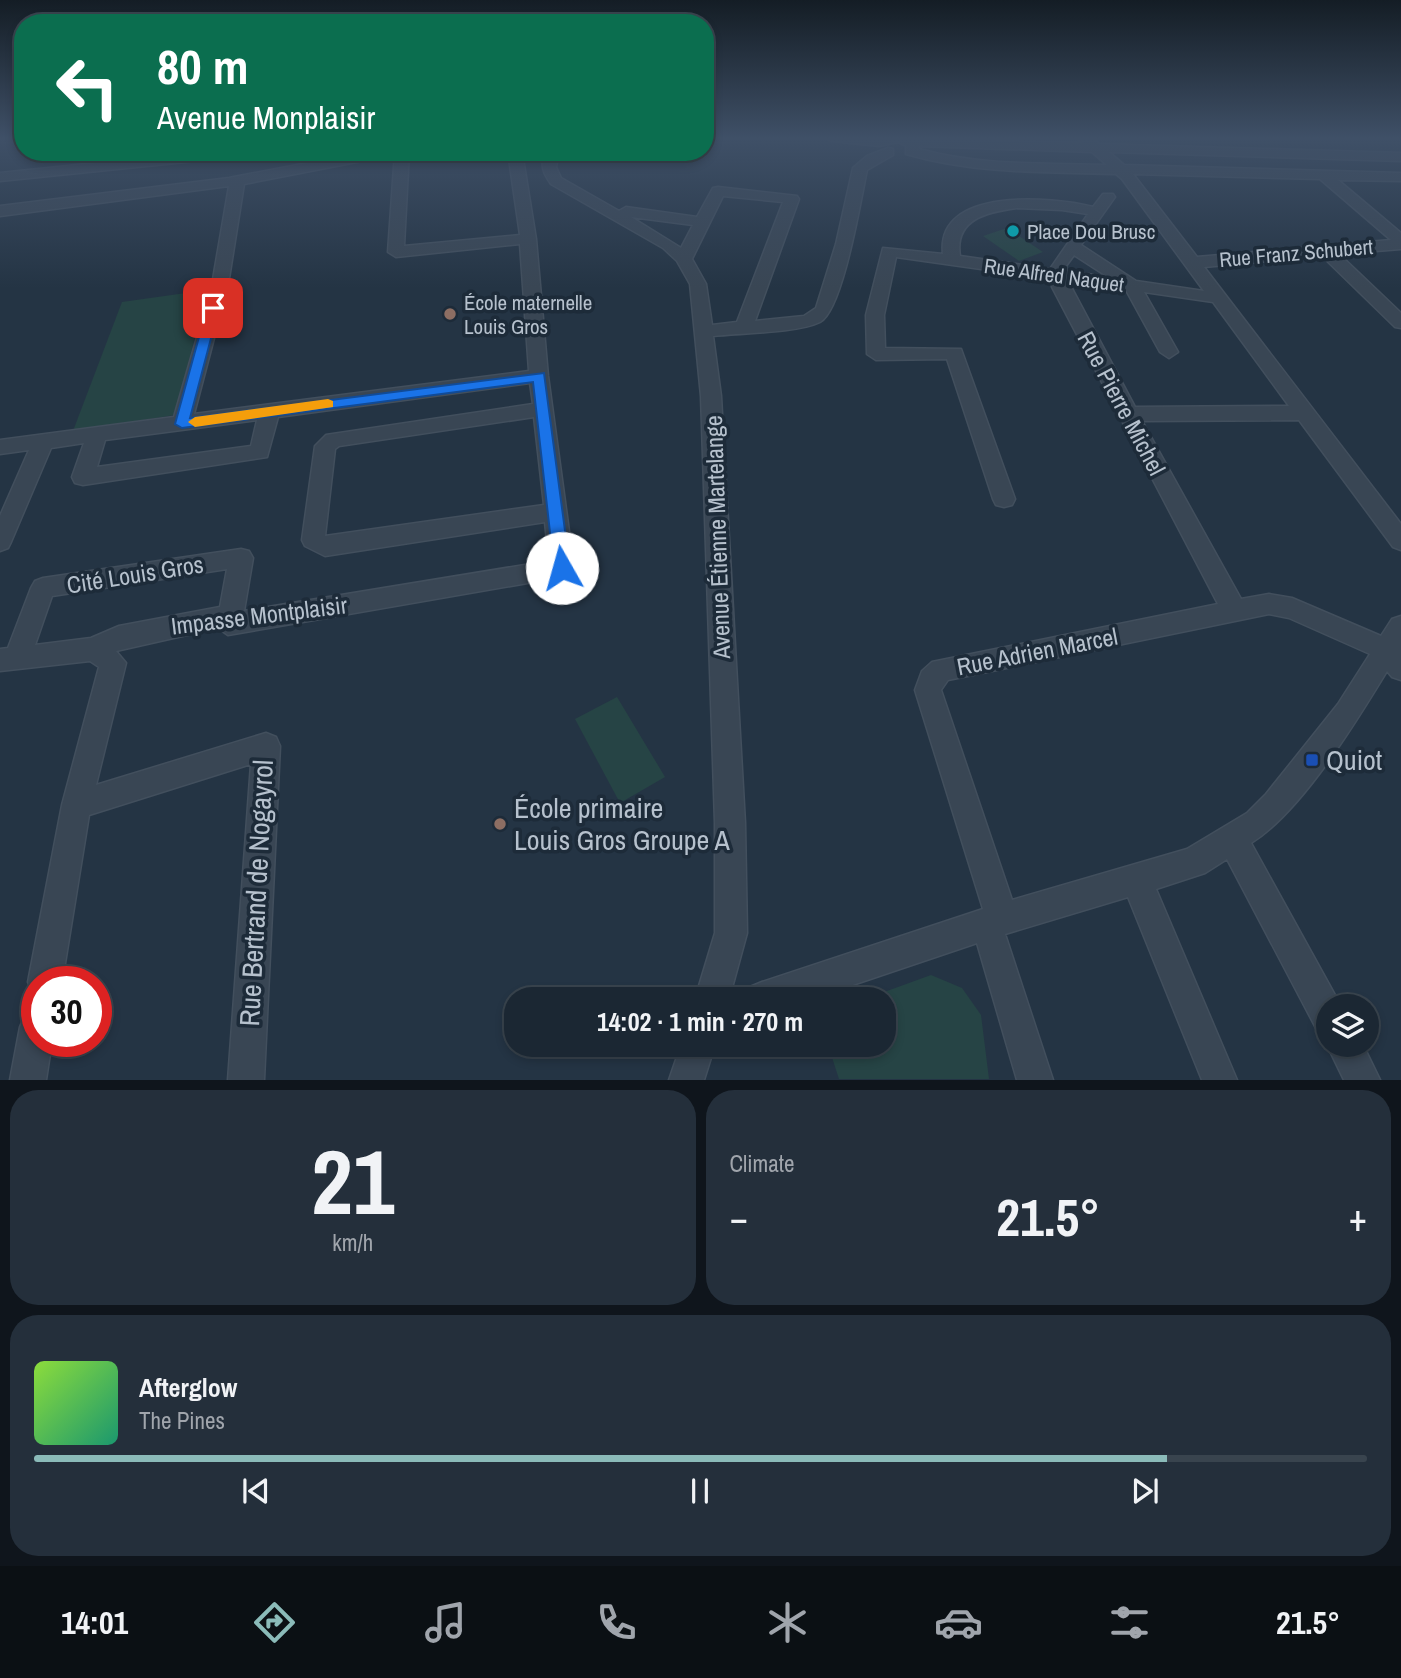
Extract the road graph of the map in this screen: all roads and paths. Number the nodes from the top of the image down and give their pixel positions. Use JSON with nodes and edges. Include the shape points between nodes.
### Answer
{"nodes":[{"id":1,"x":186,"y":187,"type":"edge"},
{"id":2,"x":236,"y":187,"type":"edge"},
{"id":3,"x":400,"y":187,"type":"edge"},
{"id":4,"x":520,"y":187,"type":"edge"},
{"id":5,"x":568,"y":187,"type":"edge"},
{"id":6,"x":856,"y":187,"type":"edge"},
{"id":7,"x":1134,"y":187,"type":"edge"},
{"id":8,"x":1338,"y":187,"type":"edge"},
{"id":9,"x":0,"y":211,"type":"edge"},
{"id":10,"x":618,"y":215,"type":"junction"},
{"id":11,"x":702,"y":222,"type":"junction"},
{"id":12,"x":528,"y":239,"type":"junction"},
{"id":13,"x":1401,"y":242,"type":"edge"},
{"id":14,"x":1072,"y":246,"type":"junction"},
{"id":15,"x":1325,"y":250,"type":"junction"},
{"id":16,"x":684,"y":259,"type":"junction"},
{"id":17,"x":952,"y":260,"type":"junction"},
{"id":18,"x":1191,"y":263,"type":"junction"},
{"id":19,"x":1059,"y":275,"type":"junction"},
{"id":20,"x":1132,"y":286,"type":"junction"},
{"id":21,"x":1219,"y":298,"type":"junction"},
{"id":22,"x":807,"y":321,"type":"joint"},
{"id":23,"x":1401,"y":323,"type":"edge"},
{"id":24,"x":744,"y":326,"type":"junction"},
{"id":25,"x":705,"y":331,"type":"junction"},
{"id":26,"x":1170,"y":352,"type":"dead end"},
{"id":27,"x":539,"y":376,"type":"junction"},
{"id":28,"x":543,"y":409,"type":"junction"},
{"id":29,"x":269,"y":412,"type":"junction"},
{"id":30,"x":1304,"y":413,"type":"junction"},
{"id":31,"x":1127,"y":414,"type":"junction"},
{"id":32,"x":182,"y":424,"type":"junction"},
{"id":33,"x":97,"y":435,"type":"junction"},
{"id":34,"x":43,"y":442,"type":"junction"},
{"id":35,"x":0,"y":447,"type":"edge"},
{"id":36,"x":1004,"y":499,"type":"dead end"},
{"id":37,"x":555,"y":512,"type":"junction"},
{"id":38,"x":1,"y":539,"type":"edge"},
{"id":39,"x":1401,"y":541,"type":"edge"},
{"id":40,"x":1235,"y":612,"type":"junction"},
{"id":41,"x":231,"y":615,"type":"junction"},
{"id":42,"x":94,"y":649,"type":"junction"},
{"id":43,"x":1396,"y":649,"type":"edge"},
{"id":44,"x":9,"y":658,"type":"edge"},
{"id":45,"x":76,"y":805,"type":"junction"},
{"id":46,"x":1232,"y":838,"type":"junction"},
{"id":47,"x":1136,"y":878,"type":"junction"},
{"id":48,"x":993,"y":922,"type":"junction"},
{"id":49,"x":48,"y":966,"type":"edge"},
{"id":50,"x":715,"y":987,"type":"edge"},
{"id":51,"x":798,"y":987,"type":"edge"},
{"id":52,"x":1316,"y":994,"type":"edge"},
{"id":53,"x":32,"y":1057,"type":"edge"},
{"id":54,"x":694,"y":1057,"type":"edge"},
{"id":55,"x":1351,"y":1057,"type":"edge"},
{"id":56,"x":28,"y":1080,"type":"edge"},
{"id":57,"x":246,"y":1080,"type":"edge"},
{"id":58,"x":686,"y":1080,"type":"edge"},
{"id":59,"x":1035,"y":1080,"type":"edge"},
{"id":60,"x":1220,"y":1080,"type":"edge"},
{"id":61,"x":1363,"y":1080,"type":"edge"}],
"edges":[{"from":1,"to":9,"type":"street"},
{"from":2,"to":32,"type":"street","via":[[220,285]]},
{"from":3,"to":12,"type":"street","via":[[396,252]]},
{"from":4,"to":12,"type":"street"},
{"from":5,"to":10,"type":"street","name":"Avenue Étienne Martelange"},
{"from":6,"to":22,"type":"street","via":[[824,309]]},
{"from":7,"to":18,"type":"street"},
{"from":8,"to":13,"type":"street"},
{"from":10,"to":11,"type":"street","via":[[627,212]]},
{"from":10,"to":16,"type":"street","name":"Avenue Étienne Martelange","via":[[655,234]]},
{"from":11,"to":16,"type":"street"},
{"from":11,"to":24,"type":"street","via":[[718,191],[792,199]]},
{"from":12,"to":27,"type":"street"},
{"from":13,"to":15,"type":"street","name":"Rue Franz Schubert"},
{"from":14,"to":17,"type":"street","via":[[1103,205],[1044,203],[990,208],[964,221],[956,231],[951,240]]},
{"from":14,"to":19,"type":"street","via":[[1058,266]]},
{"from":14,"to":20,"type":"street"},
{"from":15,"to":18,"type":"street","name":"Rue Franz Schubert"},
{"from":15,"to":23,"type":"street"},
{"from":16,"to":25,"type":"street","name":"Avenue Étienne Martelange","via":[[698,285]]},
{"from":17,"to":19,"type":"street","name":"Rue Alfred Naquet"},
{"from":17,"to":36,"type":"street","name":"Rue Alfred Naquet","via":[[889,251],[875,314],[876,354],[954,354]]},
{"from":18,"to":21,"type":"street"},
{"from":19,"to":20,"type":"street","name":"Rue Alfred Naquet"},
{"from":19,"to":31,"type":"street","name":"Rue Pierre Michel","via":[[1060,287]]},
{"from":20,"to":21,"type":"street","name":"Rue Alfred Naquet"},
{"from":20,"to":26,"type":"street"},
{"from":21,"to":30,"type":"street"},
{"from":22,"to":24,"type":"street"},
{"from":24,"to":25,"type":"street"},
{"from":25,"to":50,"type":"street","name":"Avenue Étienne Martelange","via":[[730,824],[731,933]]},
{"from":27,"to":28,"type":"street"},
{"from":27,"to":29,"type":"street"},
{"from":28,"to":37,"type":"street"},
{"from":28,"to":37,"type":"street","via":[[333,440],[325,446],[313,540],[324,547]]},
{"from":29,"to":32,"type":"street"},
{"from":29,"to":33,"type":"street","via":[[260,452],[83,477]]},
{"from":30,"to":31,"type":"street"},
{"from":30,"to":39,"type":"street"},
{"from":31,"to":40,"type":"street","name":"Rue Pierre Michel"},
{"from":32,"to":33,"type":"street"},
{"from":33,"to":34,"type":"street"},
{"from":34,"to":35,"type":"street"},
{"from":34,"to":38,"type":"street"},
{"from":37,"to":41,"type":"street","name":"Impasse Montplaisir","via":[[562,568],[228,624]]},
{"from":40,"to":43,"type":"street","name":"Rue Adrien Marcel","via":[[1269,604],[1292,608]]},
{"from":40,"to":48,"type":"street","name":"Rue Adrien Marcel","via":[[941,670],[931,679],[928,691]]},
{"from":41,"to":42,"type":"street","name":"Impasse Montplaisir","via":[[119,637]]},
{"from":41,"to":44,"type":"street","name":"Cité Louis Gros","via":[[241,558],[43,588]]},
{"from":42,"to":44,"type":"street","name":"Impasse Montplaisir"},
{"from":42,"to":45,"type":"street","via":[[113,663]]},
{"from":43,"to":46,"type":"street","via":[[1276,804]]},
{"from":45,"to":49,"type":"street"},
{"from":45,"to":57,"type":"street","name":"Rue Bertrand de Nogayrol","via":[[266,746]]},
{"from":46,"to":47,"type":"street","via":[[1194,862]]},
{"from":46,"to":52,"type":"street"},
{"from":47,"to":48,"type":"street"},
{"from":47,"to":60,"type":"street"},
{"from":48,"to":51,"type":"street"},
{"from":48,"to":59,"type":"street","name":"Rue Adrien Marcel","via":[[996,952]]},
{"from":53,"to":56,"type":"street"},
{"from":54,"to":58,"type":"street"},
{"from":55,"to":61,"type":"street"}]}
